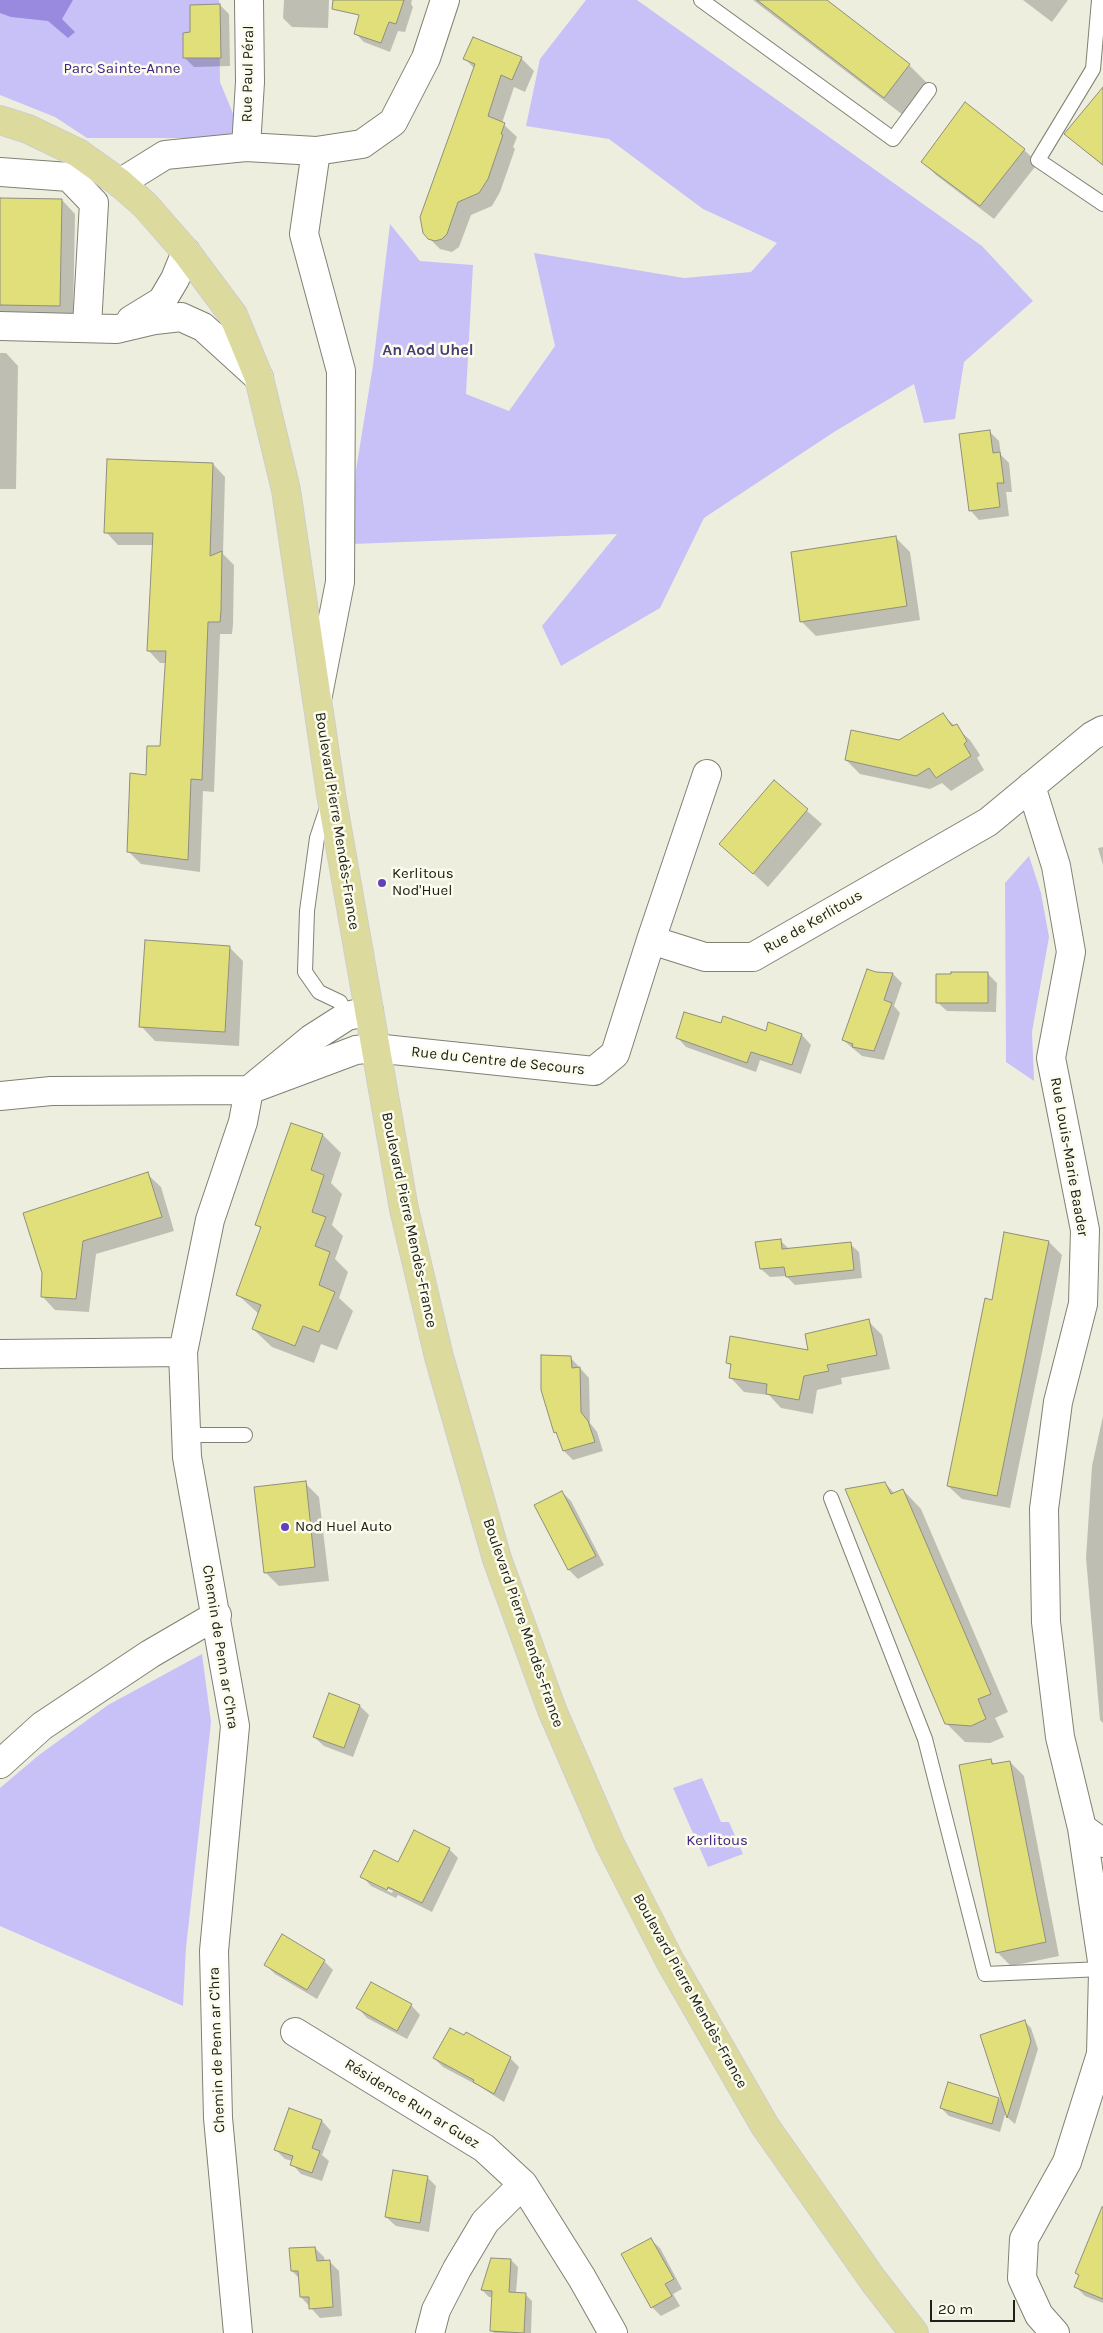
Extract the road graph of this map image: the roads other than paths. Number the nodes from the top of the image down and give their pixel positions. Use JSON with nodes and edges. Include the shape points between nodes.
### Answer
{"nodes":[{"id":1,"x":249,"y":0,"type":"edge"},
{"id":2,"x":445,"y":0,"type":"edge"},
{"id":3,"x":701,"y":0,"type":"edge"},
{"id":4,"x":1099,"y":0,"type":"edge"},
{"id":5,"x":1099,"y":47,"type":"edge"},
{"id":6,"x":929,"y":90,"type":"dead end"},
{"id":7,"x":0,"y":120,"type":"edge"},
{"id":8,"x":246,"y":147,"type":"junction"},
{"id":9,"x":316,"y":152,"type":"junction"},
{"id":10,"x":0,"y":172,"type":"edge"},
{"id":11,"x":120,"y":183,"type":"junction"},
{"id":12,"x":1103,"y":204,"type":"edge"},
{"id":13,"x":186,"y":252,"type":"junction"},
{"id":14,"x":0,"y":326,"type":"edge"},
{"id":15,"x":87,"y":326,"type":"junction"},
{"id":16,"x":117,"y":329,"type":"junction"},
{"id":17,"x":259,"y":378,"type":"junction"},
{"id":18,"x":317,"y":699,"type":"junction"},
{"id":19,"x":1103,"y":730,"type":"edge"},
{"id":20,"x":707,"y":774,"type":"dead end"},
{"id":21,"x":1031,"y":786,"type":"junction"},
{"id":22,"x":331,"y":794,"type":"junction"},
{"id":23,"x":651,"y":940,"type":"junction"},
{"id":24,"x":358,"y":1013,"type":"junction"},
{"id":25,"x":374,"y":1048,"type":"junction"},
{"id":26,"x":249,"y":1090,"type":"junction"},
{"id":27,"x":0,"y":1096,"type":"edge"},
{"id":28,"x":182,"y":1352,"type":"junction"},
{"id":29,"x":0,"y":1354,"type":"edge"},
{"id":30,"x":186,"y":1435,"type":"junction"},
{"id":31,"x":245,"y":1435,"type":"dead end"},
{"id":32,"x":831,"y":1498,"type":"dead end"},
{"id":33,"x":217,"y":1615,"type":"junction"},
{"id":34,"x":0,"y":1764,"type":"edge"},
{"id":35,"x":1092,"y":1835,"type":"edge"},
{"id":36,"x":1103,"y":1970,"type":"edge"},
{"id":37,"x":296,"y":2032,"type":"dead end"},
{"id":38,"x":523,"y":2184,"type":"junction"},
{"id":39,"x":238,"y":2333,"type":"edge"},
{"id":40,"x":430,"y":2333,"type":"edge"},
{"id":41,"x":614,"y":2333,"type":"edge"},
{"id":42,"x":914,"y":2333,"type":"edge"},
{"id":43,"x":1055,"y":2333,"type":"edge"}],
"edges":[{"from":1,"to":8,"type":"street","name":"Rue Paul Péral","via":[[250,82]]},
{"from":2,"to":9,"type":"street","via":[[426,58],[392,122],[362,144]]},
{"from":3,"to":6,"type":"lane","via":[[893,139]]},
{"from":4,"to":5,"type":"lane"},
{"from":5,"to":12,"type":"lane","via":[[1093,69],[1038,160]]},
{"from":7,"to":11,"type":"main road","name":"Boulevard Pierre Mendès-France","via":[[28,129],[78,153]]},
{"from":8,"to":9,"type":"street"},
{"from":8,"to":11,"type":"street","via":[[165,155]]},
{"from":9,"to":18,"type":"street","via":[[304,234],[341,371],[340,582]]},
{"from":10,"to":15,"type":"street","via":[[69,176],[94,204]]},
{"from":11,"to":13,"type":"main road","name":"Boulevard Pierre Mendès-France","via":[[145,205]]},
{"from":13,"to":16,"type":"street","via":[[162,301]]},
{"from":13,"to":17,"type":"main road","name":"Boulevard Pierre Mendès-France","via":[[233,315]]},
{"from":14,"to":15,"type":"street"},
{"from":15,"to":16,"type":"street"},
{"from":16,"to":17,"type":"street","via":[[155,320],[182,318],[203,327]]},
{"from":17,"to":18,"type":"main road","name":"Boulevard Pierre Mendès-France","via":[[286,490]]},
{"from":18,"to":22,"type":"main road","name":"Boulevard Pierre Mendès-France"},
{"from":19,"to":21,"type":"street","name":"Rue de Kerlitous"},
{"from":20,"to":23,"type":"street"},
{"from":21,"to":23,"type":"street","name":"Rue de Kerlitous","via":[[988,822],[752,956],[705,957]]},
{"from":21,"to":35,"type":"street","name":"Rue Louis-Marie Baader","via":[[1056,866],[1071,952],[1051,1058],[1085,1230],[1083,1304],[1058,1402],[1044,1509],[1048,1641],[1060,1737]]},
{"from":22,"to":24,"type":"main road","name":"Boulevard Pierre Mendès-France"},
{"from":22,"to":24,"type":"lane","via":[[317,838],[307,911],[305,972],[319,992]]},
{"from":23,"to":25,"type":"street","name":"Rue du Centre de Secours","via":[[615,1054],[594,1071]]},
{"from":24,"to":25,"type":"main road","name":"Boulevard Pierre Mendès-France"},
{"from":24,"to":26,"type":"street","via":[[312,1039]]},
{"from":25,"to":26,"type":"street","via":[[356,1050]]},
{"from":25,"to":42,"type":"main road","name":"Boulevard Pierre Mendès-France","via":[[404,1209],[439,1357],[497,1559],[552,1710],[610,1844],[670,1961],[765,2126]]},
{"from":26,"to":27,"type":"street","via":[[51,1090]]},
{"from":26,"to":28,"type":"street","name":"Chemin de Penn ar C'hra","via":[[243,1122],[210,1220]]},
{"from":28,"to":29,"type":"street"},
{"from":28,"to":30,"type":"street","name":"Chemin de Penn ar C'hra"},
{"from":30,"to":31,"type":"lane"},
{"from":30,"to":33,"type":"street","name":"Chemin de Penn ar C'hra","via":[[187,1457]]},
{"from":32,"to":36,"type":"lane","via":[[924,1739],[985,1974]]},
{"from":33,"to":34,"type":"street","via":[[150,1654],[42,1726]]},
{"from":33,"to":39,"type":"street","name":"Chemin de Penn ar C'hra","via":[[235,1726],[214,1951],[218,2118]]},
{"from":35,"to":36,"type":"street","name":"Rue Louis-Marie Baader"},
{"from":36,"to":43,"type":"street","name":"Rue Louis-Marie Baader","via":[[1101,2054],[1067,2162],[1024,2240],[1022,2278],[1039,2315]]},
{"from":37,"to":38,"type":"street","name":"Résidence Run ar Guez","via":[[484,2148]]},
{"from":38,"to":40,"type":"street","via":[[485,2222],[436,2310]]},
{"from":38,"to":41,"type":"street","name":"Résidence Run ar Guez"}]}
